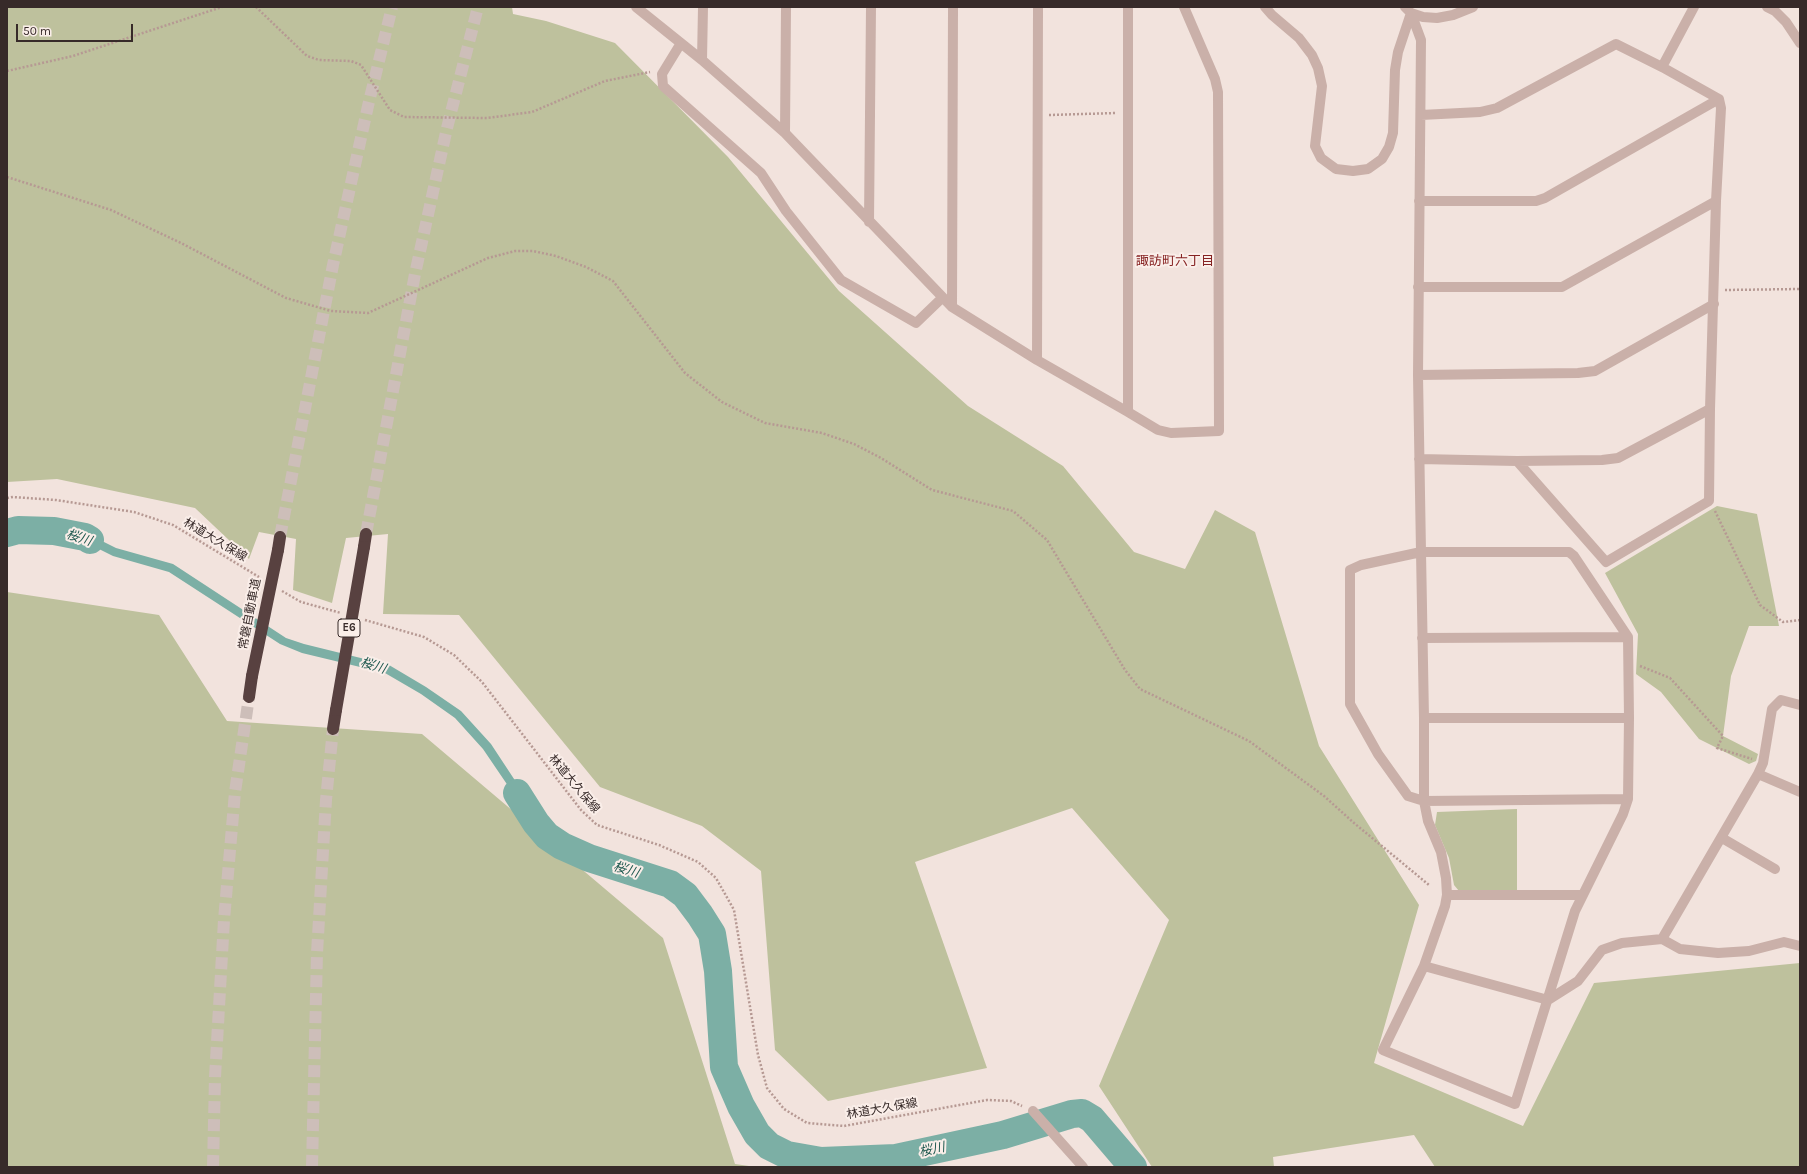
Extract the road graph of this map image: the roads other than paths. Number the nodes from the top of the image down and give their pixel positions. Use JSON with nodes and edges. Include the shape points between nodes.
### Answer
{"nodes":[{"id":1,"x":636,"y":7,"type":"edge"},
{"id":2,"x":703,"y":7,"type":"edge"},
{"id":3,"x":786,"y":7,"type":"edge"},
{"id":4,"x":870,"y":7,"type":"edge"},
{"id":5,"x":952,"y":7,"type":"edge"},
{"id":6,"x":1038,"y":7,"type":"edge"},
{"id":7,"x":1128,"y":7,"type":"edge"},
{"id":8,"x":1184,"y":7,"type":"edge"},
{"id":9,"x":1265,"y":7,"type":"edge"},
{"id":10,"x":1473,"y":7,"type":"edge"},
{"id":11,"x":1694,"y":7,"type":"edge"},
{"id":12,"x":1767,"y":7,"type":"edge"},
{"id":13,"x":1408,"y":10,"type":"edge"},
{"id":14,"x":681,"y":43,"type":"junction"},
{"id":15,"x":1800,"y":43,"type":"edge"},
{"id":16,"x":702,"y":60,"type":"junction"},
{"id":17,"x":1662,"y":67,"type":"junction"},
{"id":18,"x":1719,"y":99,"type":"junction"},
{"id":19,"x":1421,"y":115,"type":"junction"},
{"id":20,"x":785,"y":133,"type":"junction"},
{"id":21,"x":1419,"y":201,"type":"junction"},
{"id":22,"x":1716,"y":201,"type":"junction"},
{"id":23,"x":869,"y":222,"type":"junction"},
{"id":24,"x":1418,"y":287,"type":"junction"},
{"id":25,"x":942,"y":298,"type":"junction"},
{"id":26,"x":1714,"y":304,"type":"junction"},
{"id":27,"x":952,"y":306,"type":"junction"},
{"id":28,"x":1037,"y":360,"type":"junction"},
{"id":29,"x":1418,"y":375,"type":"junction"},
{"id":30,"x":1710,"y":409,"type":"junction"},
{"id":31,"x":1128,"y":412,"type":"junction"},
{"id":32,"x":1419,"y":459,"type":"junction"},
{"id":33,"x":1517,"y":461,"type":"junction"},
{"id":34,"x":366,"y":534,"type":"tunnel mouth"},
{"id":35,"x":280,"y":537,"type":"tunnel mouth"},
{"id":36,"x":1421,"y":552,"type":"junction"},
{"id":37,"x":1628,"y":637,"type":"junction"},
{"id":38,"x":1422,"y":638,"type":"junction"},
{"id":39,"x":249,"y":697,"type":"tunnel mouth"},
{"id":40,"x":1800,"y":704,"type":"edge"},
{"id":41,"x":1424,"y":718,"type":"junction"},
{"id":42,"x":1629,"y":718,"type":"junction"},
{"id":43,"x":333,"y":729,"type":"tunnel mouth"},
{"id":44,"x":1758,"y":774,"type":"junction"},
{"id":45,"x":1800,"y":792,"type":"edge"},
{"id":46,"x":1628,"y":799,"type":"junction"},
{"id":47,"x":1424,"y":801,"type":"junction"},
{"id":48,"x":1722,"y":838,"type":"junction"},
{"id":49,"x":1775,"y":869,"type":"dead end"},
{"id":50,"x":1447,"y":896,"type":"junction"},
{"id":51,"x":1581,"y":896,"type":"junction"},
{"id":52,"x":1662,"y":939,"type":"junction"},
{"id":53,"x":1800,"y":946,"type":"edge"},
{"id":54,"x":1424,"y":966,"type":"junction"},
{"id":55,"x":1548,"y":1000,"type":"junction"},
{"id":56,"x":1033,"y":1112,"type":"road end"},
{"id":57,"x":1083,"y":1167,"type":"edge"}],
"edges":[{"from":1,"to":14,"type":"street"},
{"from":2,"to":16,"type":"street"},
{"from":3,"to":20,"type":"street"},
{"from":4,"to":23,"type":"street"},
{"from":5,"to":27,"type":"street"},
{"from":6,"to":28,"type":"street"},
{"from":7,"to":31,"type":"street"},
{"from":8,"to":31,"type":"street","via":[[1215,79],[1218,92],[1218,431],[1171,433],[1158,430]]},
{"from":9,"to":13,"type":"street","via":[[1299,38],[1318,68],[1322,86],[1315,146],[1321,158],[1336,168],[1353,171],[1368,169],[1382,159],[1389,147],[1393,133],[1395,70]]},
{"from":10,"to":13,"type":"street","via":[[1437,18],[1423,17]]},
{"from":11,"to":17,"type":"street"},
{"from":12,"to":15,"type":"street","via":[[1786,22]]},
{"from":13,"to":19,"type":"street","via":[[1421,40]]},
{"from":14,"to":16,"type":"street"},
{"from":14,"to":25,"type":"street","via":[[662,74],[663,86],[761,173],[786,211],[840,280],[916,323]]},
{"from":16,"to":20,"type":"street"},
{"from":17,"to":18,"type":"street"},
{"from":17,"to":19,"type":"street","via":[[1616,44],[1497,108],[1480,112]]},
{"from":18,"to":21,"type":"street","via":[[1545,198],[1536,201]]},
{"from":18,"to":22,"type":"street","via":[[1721,108]]},
{"from":19,"to":21,"type":"street"},
{"from":20,"to":23,"type":"street"},
{"from":21,"to":24,"type":"street"},
{"from":22,"to":24,"type":"street","via":[[1562,287]]},
{"from":22,"to":26,"type":"street"},
{"from":23,"to":25,"type":"street"},
{"from":24,"to":29,"type":"street"},
{"from":25,"to":27,"type":"street"},
{"from":26,"to":29,"type":"street","via":[[1595,371]]},
{"from":26,"to":30,"type":"street"},
{"from":27,"to":28,"type":"street"},
{"from":28,"to":31,"type":"street"},
{"from":29,"to":32,"type":"street"},
{"from":30,"to":33,"type":"street","via":[[1618,458]]},
{"from":30,"to":33,"type":"street","via":[[1709,501],[1606,562]]},
{"from":32,"to":33,"type":"street"},
{"from":32,"to":36,"type":"street"},
{"from":34,"to":43,"type":"highway","number":"E6","bridge":true},
{"from":35,"to":39,"type":"highway","name":"常磐自動車道","bridge":true},
{"from":36,"to":37,"type":"street","via":[[1569,552]]},
{"from":36,"to":38,"type":"street"},
{"from":36,"to":47,"type":"street","via":[[1350,570],[1350,704],[1378,754],[1408,796]]},
{"from":37,"to":38,"type":"street"},
{"from":37,"to":42,"type":"street"},
{"from":38,"to":41,"type":"street"},
{"from":40,"to":44,"type":"street","via":[[1781,700],[1772,709],[1763,763]]},
{"from":41,"to":42,"type":"street"},
{"from":41,"to":47,"type":"street"},
{"from":42,"to":46,"type":"street"},
{"from":44,"to":45,"type":"street"},
{"from":44,"to":48,"type":"street"},
{"from":46,"to":47,"type":"street"},
{"from":46,"to":51,"type":"street","via":[[1623,814]]},
{"from":47,"to":50,"type":"street","via":[[1428,821],[1441,852]]},
{"from":48,"to":49,"type":"street"},
{"from":48,"to":52,"type":"street"},
{"from":50,"to":51,"type":"street"},
{"from":50,"to":54,"type":"street"},
{"from":51,"to":55,"type":"street"},
{"from":52,"to":53,"type":"street","via":[[1680,949],[1718,953],[1749,951],[1784,942]]},
{"from":52,"to":55,"type":"street","via":[[1622,943],[1602,950],[1578,981]]},
{"from":54,"to":55,"type":"street"},
{"from":54,"to":55,"type":"street","via":[[1383,1050],[1515,1104]]},
{"from":56,"to":57,"type":"street"}]}
